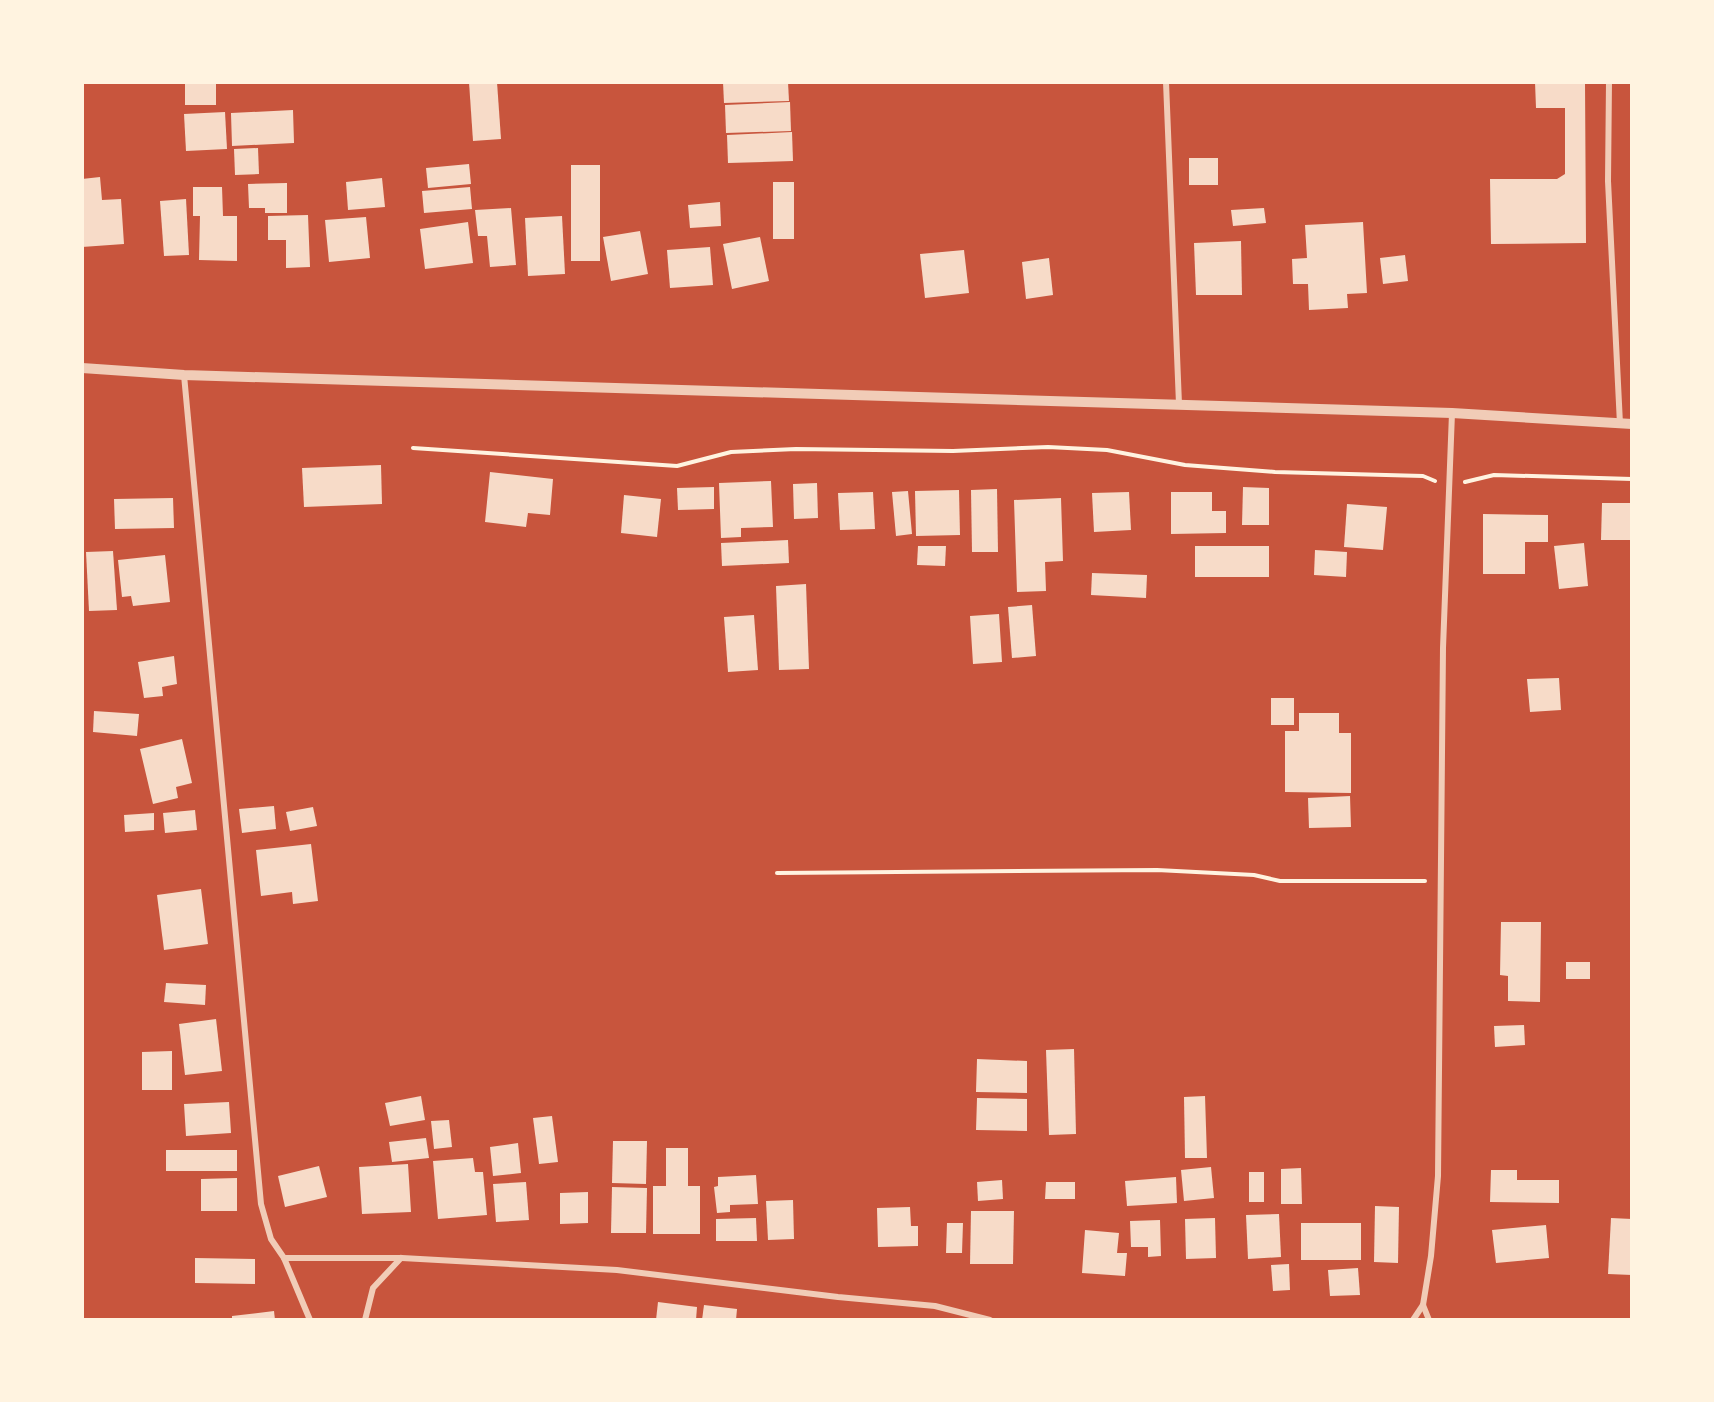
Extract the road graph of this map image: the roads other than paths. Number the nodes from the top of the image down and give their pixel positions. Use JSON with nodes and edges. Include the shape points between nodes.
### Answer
{"nodes":[{"id":1,"x":1166,"y":82,"type":"edge"},
{"id":2,"x":1609,"y":82,"type":"edge"},
{"id":3,"x":82,"y":368,"type":"edge"},
{"id":4,"x":184,"y":375,"type":"junction"},
{"id":5,"x":1179,"y":404,"type":"junction"},
{"id":6,"x":1452,"y":413,"type":"junction"},
{"id":7,"x":1620,"y":424,"type":"junction"},
{"id":8,"x":1632,"y":424,"type":"edge"},
{"id":9,"x":284,"y":1258,"type":"junction"},
{"id":10,"x":402,"y":1258,"type":"junction"},
{"id":11,"x":1423,"y":1305,"type":"junction"},
{"id":12,"x":310,"y":1320,"type":"edge"},
{"id":13,"x":365,"y":1320,"type":"edge"},
{"id":14,"x":990,"y":1320,"type":"edge"},
{"id":15,"x":1413,"y":1320,"type":"edge"},
{"id":16,"x":1429,"y":1320,"type":"edge"}],
"edges":[{"from":1,"to":5,"type":"street"},
{"from":2,"to":7,"type":"street","via":[[1608,181]]},
{"from":3,"to":4,"type":"street"},
{"from":4,"to":5,"type":"street"},
{"from":4,"to":9,"type":"street","via":[[261,1204],[271,1239]]},
{"from":5,"to":6,"type":"street"},
{"from":6,"to":7,"type":"street"},
{"from":6,"to":11,"type":"street","via":[[1443,648],[1437,1176]]},
{"from":7,"to":8,"type":"street"},
{"from":9,"to":10,"type":"street"},
{"from":9,"to":12,"type":"street"},
{"from":10,"to":13,"type":"street","via":[[373,1288]]},
{"from":10,"to":14,"type":"street","via":[[617,1270],[935,1306]]},
{"from":11,"to":15,"type":"street"},
{"from":11,"to":16,"type":"street"}]}
